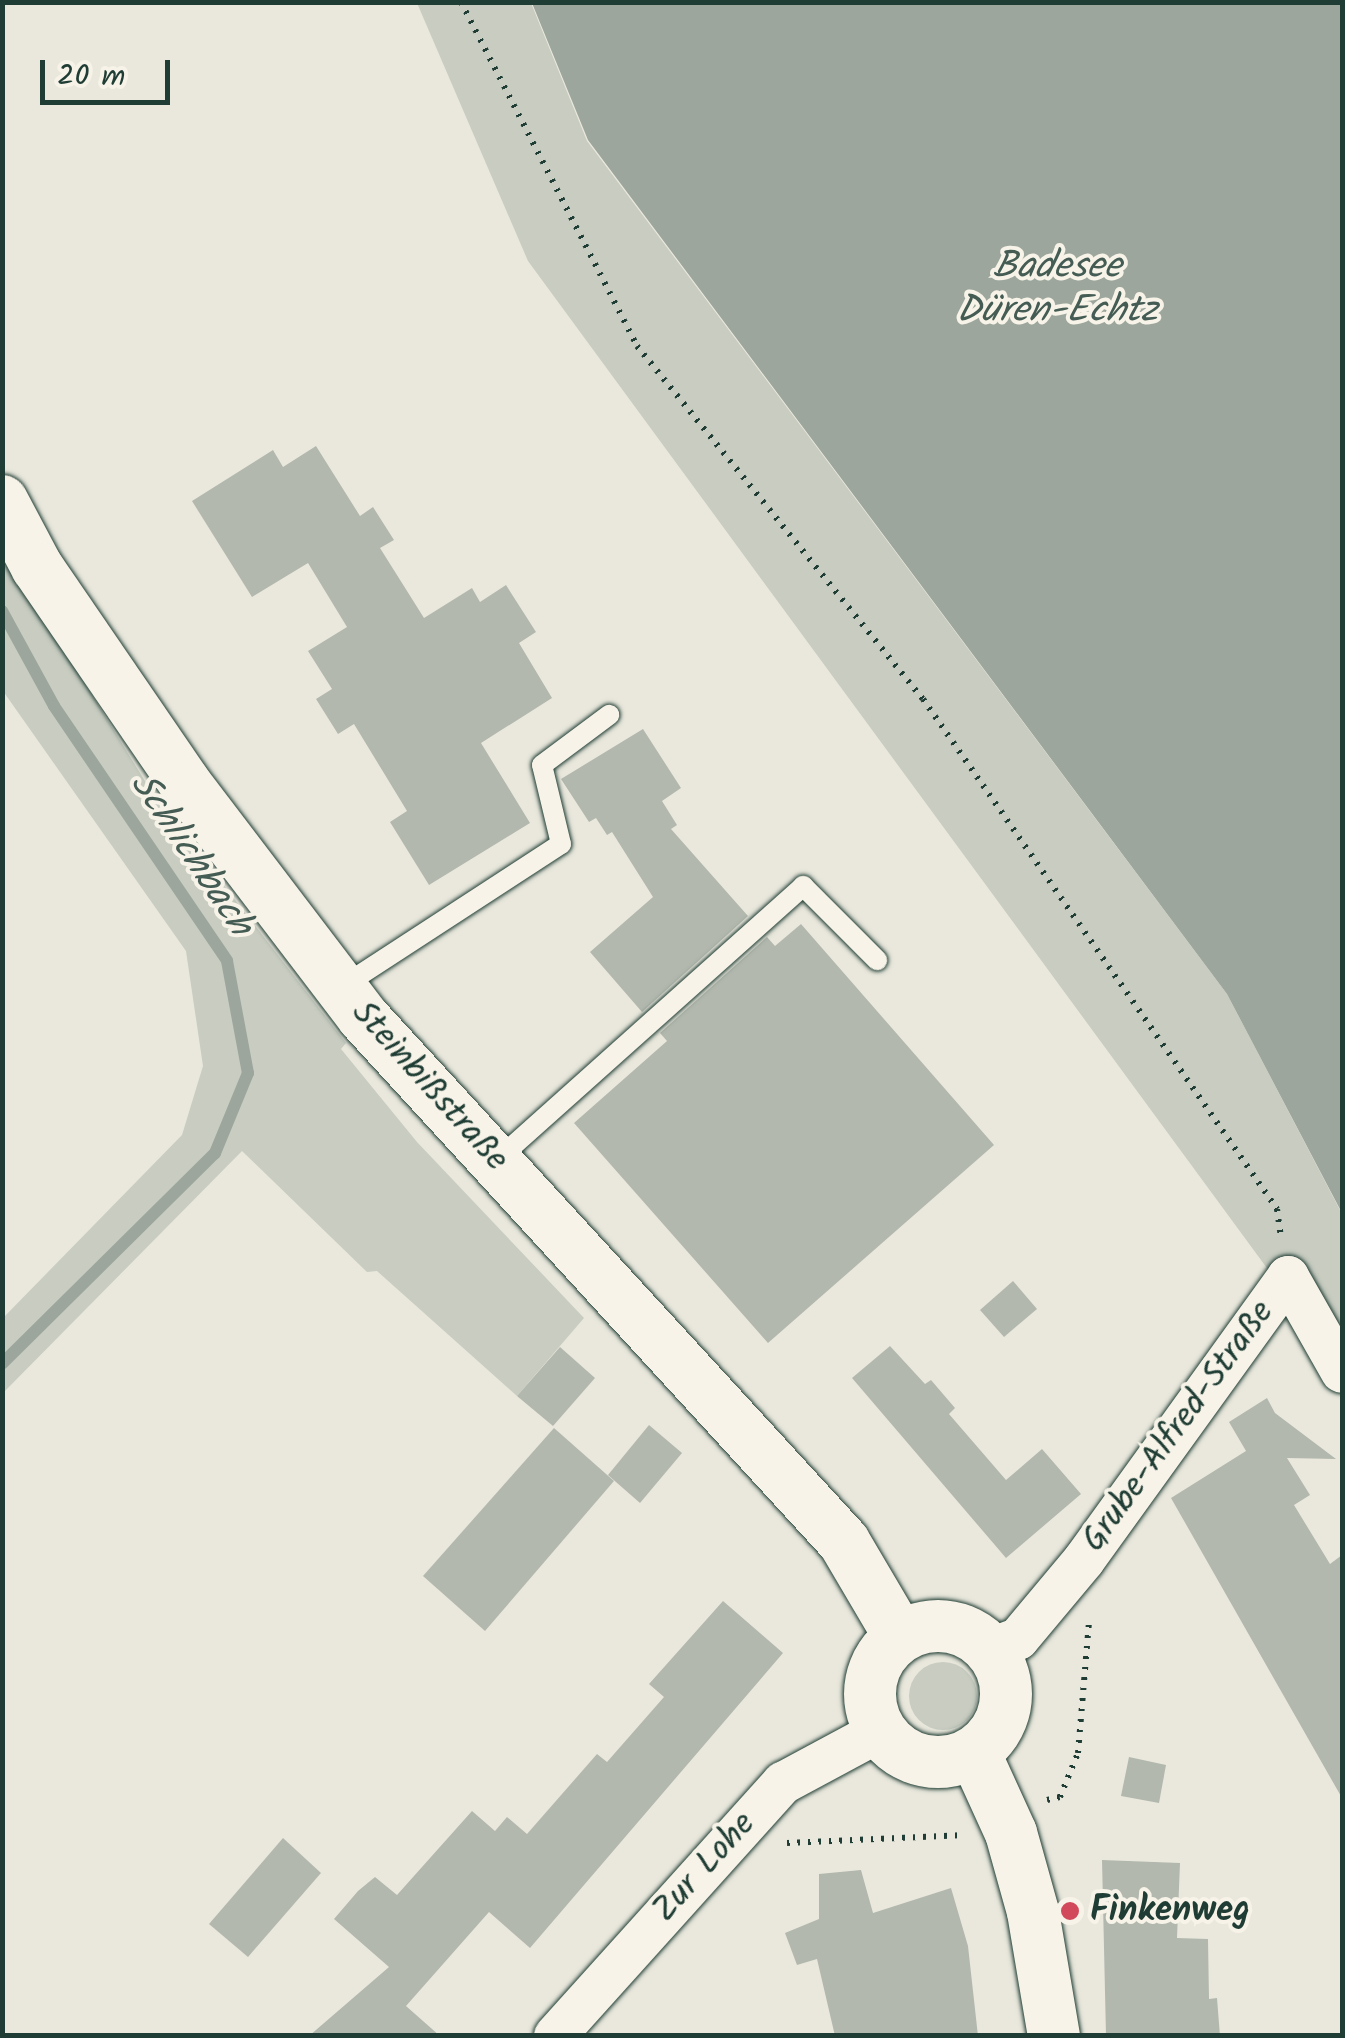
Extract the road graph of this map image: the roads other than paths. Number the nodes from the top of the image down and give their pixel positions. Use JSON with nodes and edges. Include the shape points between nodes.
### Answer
{"nodes":[{"id":1,"x":2,"y":501,"type":"edge"},
{"id":2,"x":609,"y":715,"type":"dead end"},
{"id":3,"x":877,"y":960,"type":"dead end"},
{"id":4,"x":341,"y":987,"type":"junction"},
{"id":5,"x":495,"y":1161,"type":"junction"},
{"id":6,"x":1342,"y":1372,"type":"edge"},
{"id":7,"x":900,"y":1636,"type":"junction"},
{"id":8,"x":990,"y":1649,"type":"junction"},
{"id":9,"x":880,"y":1731,"type":"junction"},
{"id":10,"x":974,"y":1754,"type":"junction"},
{"id":11,"x":555,"y":2036,"type":"edge"},
{"id":12,"x":1054,"y":2036,"type":"edge"}],
"edges":[{"from":1,"to":4,"type":"street","name":"Steinbißstraße","via":[[37,568],[184,782]]},
{"from":2,"to":4,"type":"lane","via":[[542,765],[561,844]]},
{"from":3,"to":5,"type":"lane","via":[[803,886]]},
{"from":4,"to":5,"type":"street","name":"Steinbißstraße"},
{"from":5,"to":7,"type":"street","name":"Steinbißstraße","via":[[844,1542]]},
{"from":6,"to":8,"type":"street","name":"Grube-Alfred-Straße","via":[[1288,1276],[1060,1588],[1018,1639]]},
{"from":7,"to":8,"type":"street","via":[[947,1626]]},
{"from":7,"to":9,"type":"street","via":[[870,1680],[870,1706]]},
{"from":8,"to":10,"type":"street","via":[[1004,1675],[1007,1705],[996,1732]]},
{"from":9,"to":10,"type":"street","via":[[898,1751],[923,1762]]},
{"from":9,"to":11,"type":"street","name":"Zur Lohe","via":[[783,1782]]},
{"from":10,"to":12,"type":"street","via":[[1006,1822],[1033,1912]]}]}
